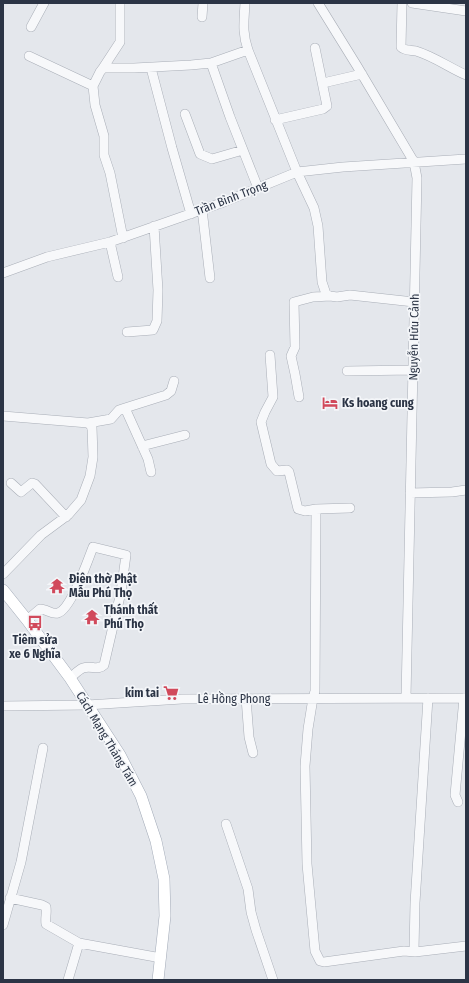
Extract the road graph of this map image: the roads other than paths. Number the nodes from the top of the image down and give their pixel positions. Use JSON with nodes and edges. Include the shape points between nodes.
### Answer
{"nodes":[{"id":1,"x":44,"y":3,"type":"edge"},
{"id":2,"x":120,"y":3,"type":"edge"},
{"id":3,"x":203,"y":3,"type":"edge"},
{"id":4,"x":245,"y":3,"type":"edge"},
{"id":5,"x":318,"y":3,"type":"edge"},
{"id":6,"x":402,"y":3,"type":"edge"},
{"id":7,"x":412,"y":3,"type":"edge"},
{"id":8,"x":466,"y":11,"type":"edge"},
{"id":9,"x":202,"y":17,"type":"dead end"},
{"id":10,"x":31,"y":27,"type":"dead end"},
{"id":11,"x":315,"y":48,"type":"dead end"},
{"id":12,"x":248,"y":50,"type":"junction"},
{"id":13,"x":29,"y":56,"type":"dead end"},
{"id":14,"x":211,"y":63,"type":"junction"},
{"id":15,"x":103,"y":68,"type":"junction"},
{"id":16,"x":152,"y":68,"type":"junction"},
{"id":17,"x":362,"y":74,"type":"junction"},
{"id":18,"x":466,"y":75,"type":"edge"},
{"id":19,"x":323,"y":83,"type":"junction"},
{"id":20,"x":94,"y":86,"type":"junction"},
{"id":21,"x":185,"y":114,"type":"dead end"},
{"id":22,"x":275,"y":120,"type":"junction"},
{"id":23,"x":243,"y":150,"type":"junction"},
{"id":24,"x":466,"y":159,"type":"edge"},
{"id":25,"x":414,"y":162,"type":"junction"},
{"id":26,"x":297,"y":172,"type":"junction"},
{"id":27,"x":258,"y":188,"type":"junction"},
{"id":28,"x":202,"y":209,"type":"junction"},
{"id":29,"x":191,"y":214,"type":"junction"},
{"id":30,"x":154,"y":226,"type":"junction"},
{"id":31,"x":123,"y":238,"type":"junction"},
{"id":32,"x":110,"y":242,"type":"junction"},
{"id":33,"x":3,"y":273,"type":"edge"},
{"id":34,"x":118,"y":276,"type":"dead end"},
{"id":35,"x":210,"y":278,"type":"dead end"},
{"id":36,"x":330,"y":296,"type":"junction"},
{"id":37,"x":414,"y":302,"type":"junction"},
{"id":38,"x":127,"y":332,"type":"dead end"},
{"id":39,"x":270,"y":355,"type":"dead end"},
{"id":40,"x":413,"y":370,"type":"junction"},
{"id":41,"x":347,"y":371,"type":"dead end"},
{"id":42,"x":174,"y":381,"type":"dead end"},
{"id":43,"x":299,"y":397,"type":"dead end"},
{"id":44,"x":125,"y":408,"type":"junction"},
{"id":45,"x":3,"y":416,"type":"edge"},
{"id":46,"x":88,"y":423,"type":"junction"},
{"id":47,"x":185,"y":435,"type":"dead end"},
{"id":48,"x":142,"y":446,"type":"junction"},
{"id":49,"x":152,"y":472,"type":"dead end"},
{"id":50,"x":11,"y":483,"type":"dead end"},
{"id":51,"x":466,"y":490,"type":"edge"},
{"id":52,"x":410,"y":493,"type":"junction"},
{"id":53,"x":350,"y":508,"type":"dead end"},
{"id":54,"x":316,"y":509,"type":"junction"},
{"id":55,"x":66,"y":517,"type":"junction"},
{"id":56,"x":3,"y":574,"type":"edge"},
{"id":57,"x":3,"y":590,"type":"edge"},
{"id":58,"x":27,"y":620,"type":"junction"},
{"id":59,"x":70,"y":678,"type":"junction"},
{"id":60,"x":246,"y":698,"type":"junction"},
{"id":61,"x":313,"y":698,"type":"junction"},
{"id":62,"x":406,"y":698,"type":"junction"},
{"id":63,"x":428,"y":698,"type":"junction"},
{"id":64,"x":465,"y":698,"type":"edge"},
{"id":65,"x":87,"y":705,"type":"junction"},
{"id":66,"x":3,"y":706,"type":"edge"},
{"id":67,"x":43,"y":748,"type":"dead end"},
{"id":68,"x":253,"y":752,"type":"dead end"},
{"id":69,"x":458,"y":802,"type":"dead end"},
{"id":70,"x":226,"y":824,"type":"dead end"},
{"id":71,"x":10,"y":898,"type":"junction"},
{"id":72,"x":3,"y":925,"type":"edge"},
{"id":73,"x":79,"y":943,"type":"junction"},
{"id":74,"x":466,"y":946,"type":"edge"},
{"id":75,"x":415,"y":952,"type":"junction"},
{"id":76,"x":161,"y":958,"type":"junction"},
{"id":77,"x":68,"y":980,"type":"edge"},
{"id":78,"x":158,"y":980,"type":"edge"},
{"id":79,"x":273,"y":980,"type":"edge"}],
"edges":[{"from":1,"to":10,"type":"street"},
{"from":2,"to":15,"type":"street","via":[[120,42]]},
{"from":3,"to":9,"type":"street"},
{"from":4,"to":12,"type":"street","via":[[243,26]]},
{"from":5,"to":17,"type":"street","name":"Nguyễn Hữu Cảnh"},
{"from":6,"to":18,"type":"street","via":[[401,47],[427,56]]},
{"from":7,"to":8,"type":"street"},
{"from":11,"to":19,"type":"street"},
{"from":12,"to":14,"type":"street"},
{"from":12,"to":22,"type":"street"},
{"from":13,"to":20,"type":"street"},
{"from":14,"to":16,"type":"street"},
{"from":14,"to":23,"type":"street"},
{"from":15,"to":16,"type":"street"},
{"from":15,"to":20,"type":"street"},
{"from":16,"to":29,"type":"street"},
{"from":17,"to":19,"type":"street"},
{"from":17,"to":25,"type":"street","name":"Nguyễn Hữu Cảnh"},
{"from":19,"to":22,"type":"street","via":[[327,106]]},
{"from":20,"to":31,"type":"street","via":[[95,104],[104,136],[104,155]]},
{"from":21,"to":23,"type":"street","via":[[200,154],[212,159]]},
{"from":22,"to":26,"type":"street"},
{"from":23,"to":27,"type":"street"},
{"from":24,"to":25,"type":"street","name":"Trần Bình Trọng"},
{"from":25,"to":26,"type":"street","name":"Trần Bình Trọng"},
{"from":25,"to":37,"type":"street","name":"Nguyễn Hữu Cảnh","via":[[417,178]]},
{"from":26,"to":27,"type":"street","name":"Trần Bình Trọng"},
{"from":26,"to":36,"type":"street","via":[[314,208],[318,226],[322,282],[326,294]]},
{"from":27,"to":28,"type":"street","name":"Trần Bình Trọng"},
{"from":28,"to":29,"type":"street","name":"Trần Bình Trọng"},
{"from":28,"to":35,"type":"street"},
{"from":29,"to":30,"type":"street","name":"Trần Bình Trọng"},
{"from":30,"to":31,"type":"street","name":"Trần Bình Trọng"},
{"from":30,"to":38,"type":"street","via":[[158,290],[156,325],[153,330]]},
{"from":31,"to":32,"type":"street","name":"Trần Bình Trọng"},
{"from":32,"to":33,"type":"street","name":"Trần Bình Trọng","via":[[47,257]]},
{"from":32,"to":34,"type":"street"},
{"from":36,"to":37,"type":"street"},
{"from":36,"to":43,"type":"street","via":[[294,302],[295,347],[291,356]]},
{"from":37,"to":40,"type":"street","name":"Nguyễn Hữu Cảnh"},
{"from":39,"to":54,"type":"street","via":[[273,397],[261,422],[271,464],[277,471],[289,472],[298,509]]},
{"from":40,"to":41,"type":"street"},
{"from":40,"to":52,"type":"street","name":"Nguyễn Hữu Cảnh"},
{"from":42,"to":44,"type":"street","via":[[166,395]]},
{"from":44,"to":46,"type":"street","via":[[111,419]]},
{"from":44,"to":48,"type":"street"},
{"from":45,"to":46,"type":"street"},
{"from":46,"to":55,"type":"street","via":[[92,427],[90,476],[81,500]]},
{"from":47,"to":48,"type":"street"},
{"from":48,"to":49,"type":"street"},
{"from":50,"to":55,"type":"street","via":[[21,492],[36,484]]},
{"from":51,"to":52,"type":"street"},
{"from":52,"to":62,"type":"street","name":"Nguyễn Hữu Cảnh"},
{"from":53,"to":54,"type":"street"},
{"from":54,"to":61,"type":"street","via":[[316,663]]},
{"from":55,"to":56,"type":"street","via":[[41,535]]},
{"from":57,"to":58,"type":"main road","name":"Cách Mạng Tháng Tám"},
{"from":58,"to":59,"type":"main road","name":"Cách Mạng Tháng Tám"},
{"from":58,"to":59,"type":"street","via":[[43,609],[56,614],[61,612],[81,580],[93,547],[126,555],[121,592],[104,664],[98,669],[83,668]]},
{"from":59,"to":65,"type":"main road","name":"Cách Mạng Tháng Tám"},
{"from":60,"to":61,"type":"street","name":"Lê Hồng Phong"},
{"from":60,"to":65,"type":"street","name":"Lê Hồng Phong"},
{"from":60,"to":68,"type":"street","via":[[248,737]]},
{"from":61,"to":62,"type":"street","name":"Lê Hồng Phong"},
{"from":61,"to":75,"type":"street","via":[[305,766],[305,815],[307,864],[317,958],[324,962],[404,951]]},
{"from":62,"to":63,"type":"street","name":"Lê Hồng Phong"},
{"from":63,"to":64,"type":"street","name":"Lê Hồng Phong"},
{"from":63,"to":75,"type":"street","via":[[415,903]]},
{"from":64,"to":69,"type":"street","via":[[455,795]]},
{"from":65,"to":66,"type":"street","name":"Lê Hồng Phong"},
{"from":65,"to":76,"type":"main road","name":"Cách Mạng Tháng Tám","via":[[120,755],[141,796],[156,841],[164,879],[165,916]]},
{"from":67,"to":71,"type":"street","via":[[21,862]]},
{"from":70,"to":79,"type":"street","via":[[248,889],[251,912]]},
{"from":71,"to":72,"type":"street"},
{"from":71,"to":73,"type":"street","via":[[46,907],[46,924]]},
{"from":73,"to":76,"type":"street"},
{"from":73,"to":77,"type":"street"},
{"from":74,"to":75,"type":"street"},
{"from":76,"to":78,"type":"main road","name":"Cách Mạng Tháng Tám"}]}
